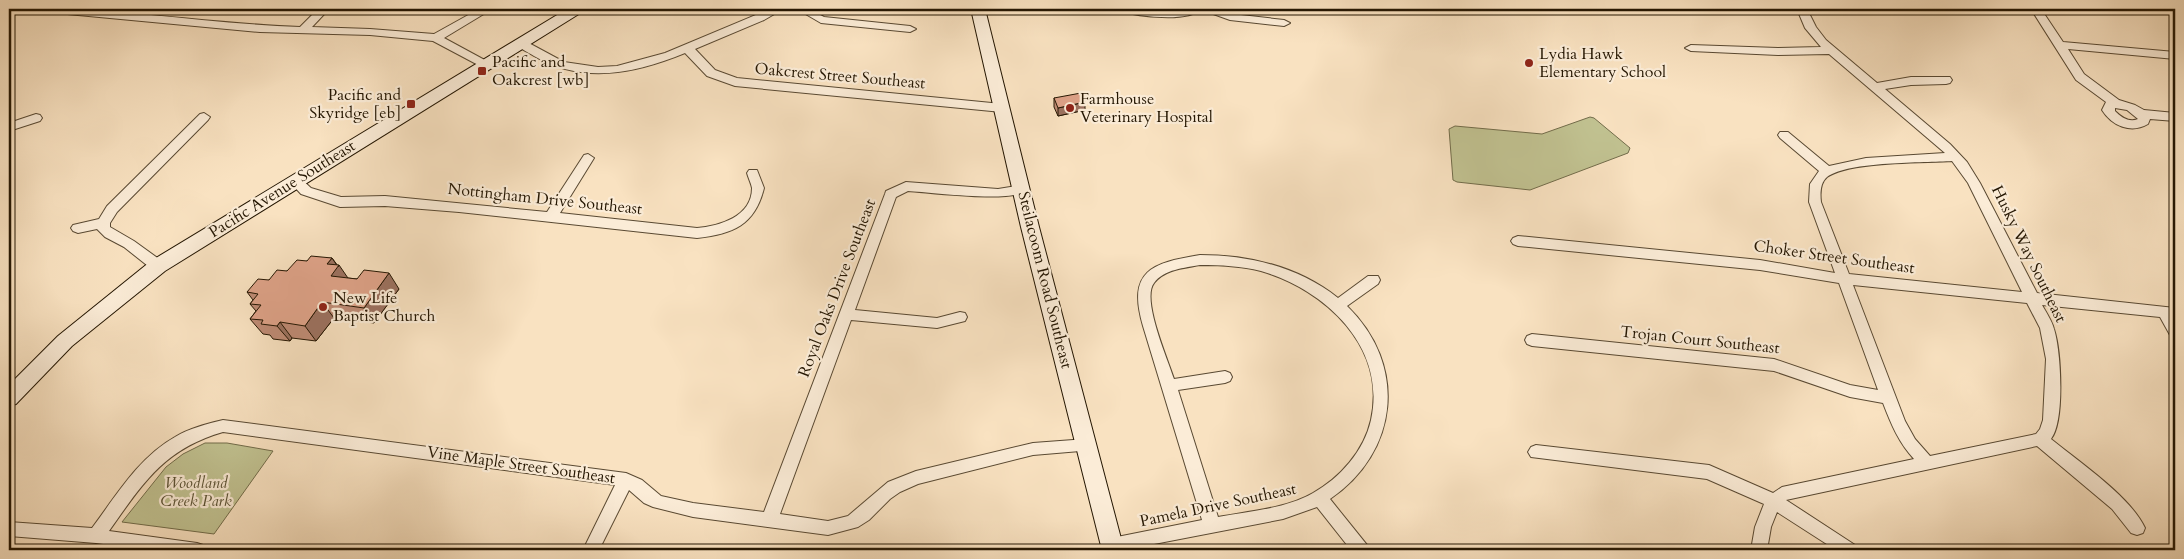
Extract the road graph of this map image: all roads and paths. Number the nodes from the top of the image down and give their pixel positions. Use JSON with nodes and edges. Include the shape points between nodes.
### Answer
{"nodes":[{"id":1,"x":46,"y":9,"type":"edge"},
{"id":2,"x":50,"y":9,"type":"edge"},
{"id":3,"x":152,"y":9,"type":"edge"},
{"id":4,"x":324,"y":9,"type":"edge"},
{"id":5,"x":487,"y":9,"type":"edge"},
{"id":6,"x":577,"y":9,"type":"edge"},
{"id":7,"x":778,"y":9,"type":"edge"},
{"id":8,"x":802,"y":9,"type":"edge"},
{"id":9,"x":978,"y":9,"type":"edge"},
{"id":10,"x":1122,"y":9,"type":"edge"},
{"id":11,"x":1196,"y":9,"type":"edge"},
{"id":12,"x":1209,"y":9,"type":"edge"},
{"id":13,"x":1802,"y":9,"type":"edge"},
{"id":14,"x":2036,"y":9,"type":"edge"},
{"id":15,"x":141,"y":18,"type":"junction"},
{"id":16,"x":1284,"y":23,"type":"dead end"},
{"id":17,"x":910,"y":29,"type":"dead end"},
{"id":18,"x":302,"y":31,"type":"junction"},
{"id":19,"x":436,"y":38,"type":"junction"},
{"id":20,"x":521,"y":43,"type":"junction"},
{"id":21,"x":2058,"y":45,"type":"junction"},
{"id":22,"x":687,"y":48,"type":"junction"},
{"id":23,"x":1691,"y":48,"type":"dead end"},
{"id":24,"x":1830,"y":50,"type":"junction"},
{"id":25,"x":2175,"y":55,"type":"edge"},
{"id":26,"x":486,"y":64,"type":"junction"},
{"id":27,"x":1946,"y":80,"type":"dead end"},
{"id":28,"x":1873,"y":86,"type":"junction"},
{"id":29,"x":1002,"y":108,"type":"junction"},
{"id":30,"x":2175,"y":116,"type":"edge"},
{"id":31,"x":204,"y":117,"type":"dead end"},
{"id":32,"x":36,"y":118,"type":"dead end"},
{"id":33,"x":9,"y":127,"type":"edge"},
{"id":34,"x":1784,"y":135,"type":"dead end"},
{"id":35,"x":1956,"y":157,"type":"junction"},
{"id":36,"x":588,"y":158,"type":"dead end"},
{"id":37,"x":1827,"y":171,"type":"junction"},
{"id":38,"x":753,"y":173,"type":"dead end"},
{"id":39,"x":295,"y":181,"type":"junction"},
{"id":40,"x":1022,"y":189,"type":"junction"},
{"id":41,"x":551,"y":217,"type":"junction"},
{"id":42,"x":102,"y":223,"type":"junction"},
{"id":43,"x":78,"y":228,"type":"dead end"},
{"id":44,"x":1518,"y":241,"type":"dead end"},
{"id":45,"x":158,"y":266,"type":"junction"},
{"id":46,"x":1844,"y":279,"type":"junction"},
{"id":47,"x":1373,"y":280,"type":"dead end"},
{"id":48,"x":2033,"y":298,"type":"junction"},
{"id":49,"x":1337,"y":306,"type":"junction"},
{"id":50,"x":2169,"y":312,"type":"edge"},
{"id":51,"x":845,"y":314,"type":"junction"},
{"id":52,"x":960,"y":317,"type":"dead end"},
{"id":53,"x":2175,"y":331,"type":"edge"},
{"id":54,"x":1532,"y":340,"type":"dead end"},
{"id":55,"x":1225,"y":377,"type":"dead end"},
{"id":56,"x":1169,"y":386,"type":"junction"},
{"id":57,"x":9,"y":398,"type":"edge"},
{"id":58,"x":1889,"y":398,"type":"junction"},
{"id":59,"x":2040,"y":439,"type":"junction"},
{"id":60,"x":1087,"y":445,"type":"junction"},
{"id":61,"x":1536,"y":452,"type":"dead end"},
{"id":62,"x":1927,"y":463,"type":"junction"},
{"id":63,"x":626,"y":480,"type":"junction"},
{"id":64,"x":1319,"y":498,"type":"junction"},
{"id":65,"x":1774,"y":501,"type":"junction"},
{"id":66,"x":769,"y":521,"type":"junction"},
{"id":67,"x":1212,"y":525,"type":"junction"},
{"id":68,"x":2137,"y":528,"type":"dead end"},
{"id":69,"x":9,"y":529,"type":"edge"},
{"id":70,"x":96,"y":536,"type":"junction"},
{"id":71,"x":1113,"y":547,"type":"edge"},
{"id":72,"x":197,"y":550,"type":"edge"},
{"id":73,"x":591,"y":550,"type":"edge"},
{"id":74,"x":1361,"y":550,"type":"edge"},
{"id":75,"x":1759,"y":550,"type":"edge"},
{"id":76,"x":1849,"y":550,"type":"edge"}],
"edges":[{"from":1,"to":2,"type":"street"},
{"from":2,"to":15,"type":"street"},
{"from":3,"to":15,"type":"street"},
{"from":4,"to":18,"type":"street"},
{"from":5,"to":19,"type":"street"},
{"from":6,"to":20,"type":"street","name":"Pacific Avenue Southeast"},
{"from":7,"to":22,"type":"street"},
{"from":8,"to":17,"type":"street","via":[[822,20]]},
{"from":9,"to":29,"type":"street","name":"Steilacoom Road Southeast"},
{"from":10,"to":11,"type":"street","via":[[1170,13]]},
{"from":12,"to":16,"type":"street","via":[[1237,18]]},
{"from":13,"to":24,"type":"street","name":"Husky Way Southeast"},
{"from":14,"to":21,"type":"street"},
{"from":15,"to":18,"type":"street"},
{"from":18,"to":19,"type":"street","via":[[370,32]]},
{"from":19,"to":26,"type":"street"},
{"from":20,"to":22,"type":"street","via":[[561,65],[606,70],[639,67]]},
{"from":20,"to":26,"type":"street","name":"Pacific Avenue Southeast"},
{"from":21,"to":25,"type":"street"},
{"from":21,"to":30,"type":"street","via":[[2080,77],[2116,104],[2142,114]]},
{"from":22,"to":29,"type":"street","name":"Oakcrest Street Southeast","via":[[711,73],[735,82]]},
{"from":23,"to":24,"type":"street","via":[[1790,53]]},
{"from":24,"to":28,"type":"street","name":"Husky Way Southeast"},
{"from":26,"to":39,"type":"street","name":"Pacific Avenue Southeast"},
{"from":27,"to":28,"type":"street"},
{"from":28,"to":35,"type":"street","name":"Husky Way Southeast"},
{"from":29,"to":40,"type":"street","name":"Steilacoom Road Southeast"},
{"from":31,"to":42,"type":"street","via":[[112,209]]},
{"from":32,"to":33,"type":"street"},
{"from":34,"to":37,"type":"street"},
{"from":35,"to":37,"type":"street","via":[[1852,164]]},
{"from":35,"to":48,"type":"street","name":"Husky Way Southeast","via":[[1974,182]]},
{"from":36,"to":41,"type":"street"},
{"from":37,"to":46,"type":"street","via":[[1816,184],[1814,196]]},
{"from":38,"to":41,"type":"street","name":"Nottingham Drive Southeast","via":[[758,193],[746,216],[732,226],[714,232],[696,233]]},
{"from":39,"to":41,"type":"street","name":"Nottingham Drive Southeast","via":[[306,191],[340,202],[384,202]]},
{"from":39,"to":45,"type":"street","name":"Pacific Avenue Southeast"},
{"from":40,"to":51,"type":"street","name":"Royal Oaks Drive Southeast","via":[[998,194],[915,186],[897,189],[891,194]]},
{"from":40,"to":60,"type":"street","name":"Steilacoom Road Southeast"},
{"from":42,"to":43,"type":"street"},
{"from":42,"to":45,"type":"street","via":[[110,234]]},
{"from":44,"to":46,"type":"street","name":"Choker Street Southeast","via":[[1760,265]]},
{"from":45,"to":57,"type":"street","name":"Pacific Avenue Southeast","via":[[64,341]]},
{"from":46,"to":48,"type":"street","name":"Choker Street Southeast"},
{"from":46,"to":58,"type":"street"},
{"from":47,"to":49,"type":"street"},
{"from":48,"to":50,"type":"street","name":"Choker Street Southeast"},
{"from":48,"to":59,"type":"street","name":"Husky Way Southeast","via":[[2047,328],[2053,359],[2051,420],[2047,433]]},
{"from":49,"to":56,"type":"street","name":"Pamela Drive Southeast","via":[[1294,277],[1249,264],[1196,260],[1176,263],[1159,271],[1143,290]]},
{"from":49,"to":64,"type":"street","name":"Pamela Drive Southeast","via":[[1360,332],[1375,358],[1382,394],[1381,414],[1370,443],[1354,469],[1339,485]]},
{"from":50,"to":53,"type":"street"},
{"from":51,"to":52,"type":"street","via":[[937,323]]},
{"from":51,"to":66,"type":"street","name":"Royal Oaks Drive Southeast"},
{"from":54,"to":58,"type":"street","name":"Trojan Court Southeast","via":[[1774,365],[1850,391]]},
{"from":55,"to":56,"type":"street"},
{"from":56,"to":67,"type":"street"},
{"from":58,"to":62,"type":"street","via":[[1904,433]]},
{"from":59,"to":62,"type":"street"},
{"from":59,"to":68,"type":"street","via":[[2118,504]]},
{"from":60,"to":66,"type":"street","name":"Vine Maple Street Southeast","via":[[1019,451],[904,482],[884,494],[863,515],[840,526],[816,527]]},
{"from":60,"to":71,"type":"street","name":"Steilacoom Road Southeast"},
{"from":61,"to":65,"type":"street","via":[[1709,472]]},
{"from":62,"to":65,"type":"street","via":[[1793,491]]},
{"from":63,"to":66,"type":"street","name":"Vine Maple Street Southeast","via":[[659,502]]},
{"from":63,"to":70,"type":"street","name":"Vine Maple Street Southeast","via":[[224,426],[186,437],[159,455]]},
{"from":63,"to":73,"type":"street"},
{"from":64,"to":67,"type":"street","name":"Pamela Drive Southeast","via":[[1297,509]]},
{"from":64,"to":74,"type":"street"},
{"from":65,"to":75,"type":"street","via":[[1767,515]]},
{"from":65,"to":76,"type":"street"},
{"from":67,"to":71,"type":"street","name":"Pamela Drive Southeast"},
{"from":69,"to":70,"type":"street"},
{"from":70,"to":72,"type":"street"}]}
